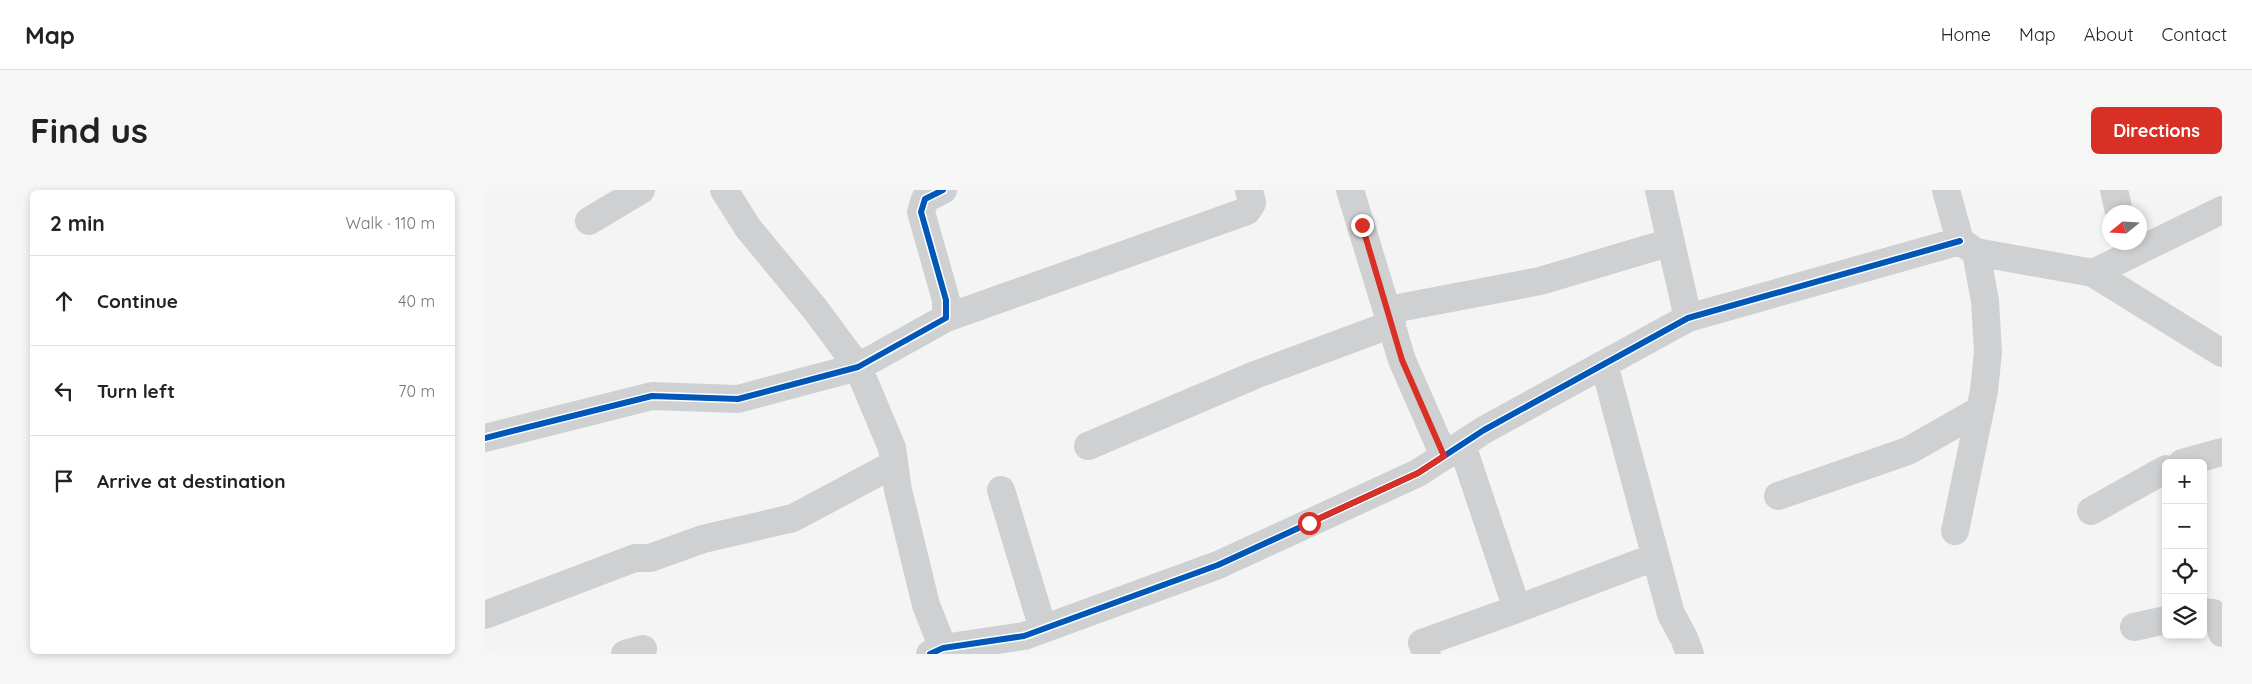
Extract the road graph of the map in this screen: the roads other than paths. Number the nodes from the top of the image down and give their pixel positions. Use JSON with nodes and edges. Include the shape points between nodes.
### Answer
{"nodes":[{"id":1,"x":641,"y":190,"type":"edge"},
{"id":2,"x":724,"y":190,"type":"edge"},
{"id":3,"x":943,"y":190,"type":"edge"},
{"id":4,"x":1249,"y":190,"type":"edge"},
{"id":5,"x":1350,"y":190,"type":"edge"},
{"id":6,"x":1659,"y":190,"type":"edge"},
{"id":7,"x":1946,"y":190,"type":"edge"},
{"id":8,"x":2114,"y":190,"type":"edge"},
{"id":9,"x":2117,"y":205,"type":"edge"},
{"id":10,"x":2222,"y":210,"type":"edge"},
{"id":11,"x":589,"y":221,"type":"dead end"},
{"id":12,"x":2147,"y":241,"type":"edge"},
{"id":13,"x":1671,"y":242,"type":"junction"},
{"id":14,"x":1968,"y":246,"type":"junction"},
{"id":15,"x":2127,"y":250,"type":"edge"},
{"id":16,"x":2093,"y":273,"type":"junction"},
{"id":17,"x":1390,"y":317,"type":"junction"},
{"id":18,"x":946,"y":318,"type":"junction"},
{"id":19,"x":1688,"y":318,"type":"junction"},
{"id":20,"x":2222,"y":353,"type":"edge"},
{"id":21,"x":1604,"y":364,"type":"junction"},
{"id":22,"x":858,"y":367,"type":"junction"},
{"id":23,"x":1980,"y":410,"type":"junction"},
{"id":24,"x":485,"y":438,"type":"edge"},
{"id":25,"x":1088,"y":446,"type":"dead end"},
{"id":26,"x":1453,"y":450,"type":"junction"},
{"id":27,"x":2222,"y":452,"type":"edge"},
{"id":28,"x":2197,"y":459,"type":"edge"},
{"id":29,"x":894,"y":464,"type":"junction"},
{"id":30,"x":2162,"y":471,"type":"edge"},
{"id":31,"x":1001,"y":490,"type":"dead end"},
{"id":32,"x":1778,"y":496,"type":"dead end"},
{"id":33,"x":2091,"y":511,"type":"dead end"},
{"id":34,"x":1955,"y":531,"type":"dead end"},
{"id":35,"x":1655,"y":557,"type":"junction"},
{"id":36,"x":1517,"y":609,"type":"junction"},
{"id":37,"x":2207,"y":612,"type":"edge"},
{"id":38,"x":485,"y":615,"type":"edge"},
{"id":39,"x":2162,"y":621,"type":"edge"},
{"id":40,"x":2134,"y":627,"type":"dead end"},
{"id":41,"x":1043,"y":629,"type":"junction"},
{"id":42,"x":2222,"y":633,"type":"edge"},
{"id":43,"x":1013,"y":646,"type":"edge"},
{"id":44,"x":936,"y":651,"type":"edge"},
{"id":45,"x":1427,"y":654,"type":"edge"},
{"id":46,"x":1690,"y":654,"type":"edge"}],
"edges":[{"from":1,"to":11,"type":"street"},
{"from":2,"to":22,"type":"street","via":[[748,228]]},
{"from":3,"to":18,"type":"street","via":[[925,199],[921,212],[947,300]]},
{"from":4,"to":18,"type":"street","via":[[1252,203],[1247,211]]},
{"from":5,"to":17,"type":"street"},
{"from":6,"to":13,"type":"street"},
{"from":7,"to":14,"type":"street"},
{"from":8,"to":9,"type":"street"},
{"from":10,"to":12,"type":"street"},
{"from":13,"to":17,"type":"street","via":[[1540,281]]},
{"from":13,"to":19,"type":"street"},
{"from":14,"to":16,"type":"street"},
{"from":14,"to":19,"type":"street"},
{"from":14,"to":23,"type":"street","via":[[1985,301],[1988,336]]},
{"from":15,"to":16,"type":"street"},
{"from":16,"to":20,"type":"street"},
{"from":17,"to":25,"type":"street"},
{"from":17,"to":26,"type":"street","via":[[1402,360]]},
{"from":18,"to":22,"type":"street"},
{"from":19,"to":21,"type":"street"},
{"from":21,"to":26,"type":"street"},
{"from":21,"to":35,"type":"street"},
{"from":22,"to":24,"type":"street","via":[[738,400],[652,396]]},
{"from":22,"to":29,"type":"street","via":[[892,448]]},
{"from":23,"to":32,"type":"street","via":[[1908,451]]},
{"from":23,"to":34,"type":"street"},
{"from":26,"to":36,"type":"street"},
{"from":26,"to":41,"type":"street","via":[[1418,473],[1219,565]]},
{"from":27,"to":28,"type":"street"},
{"from":29,"to":38,"type":"street","via":[[793,518],[703,539],[650,558],[635,558]]},
{"from":29,"to":44,"type":"street"},
{"from":30,"to":33,"type":"street"},
{"from":31,"to":41,"type":"street"},
{"from":35,"to":36,"type":"street"},
{"from":35,"to":46,"type":"street","via":[[1671,614]]},
{"from":36,"to":45,"type":"street","via":[[1423,643]]},
{"from":37,"to":42,"type":"street","via":[[2213,613],[2219,620]]},
{"from":39,"to":40,"type":"street"},
{"from":41,"to":43,"type":"street","via":[[1024,636]]},
{"from":43,"to":44,"type":"street"}]}
